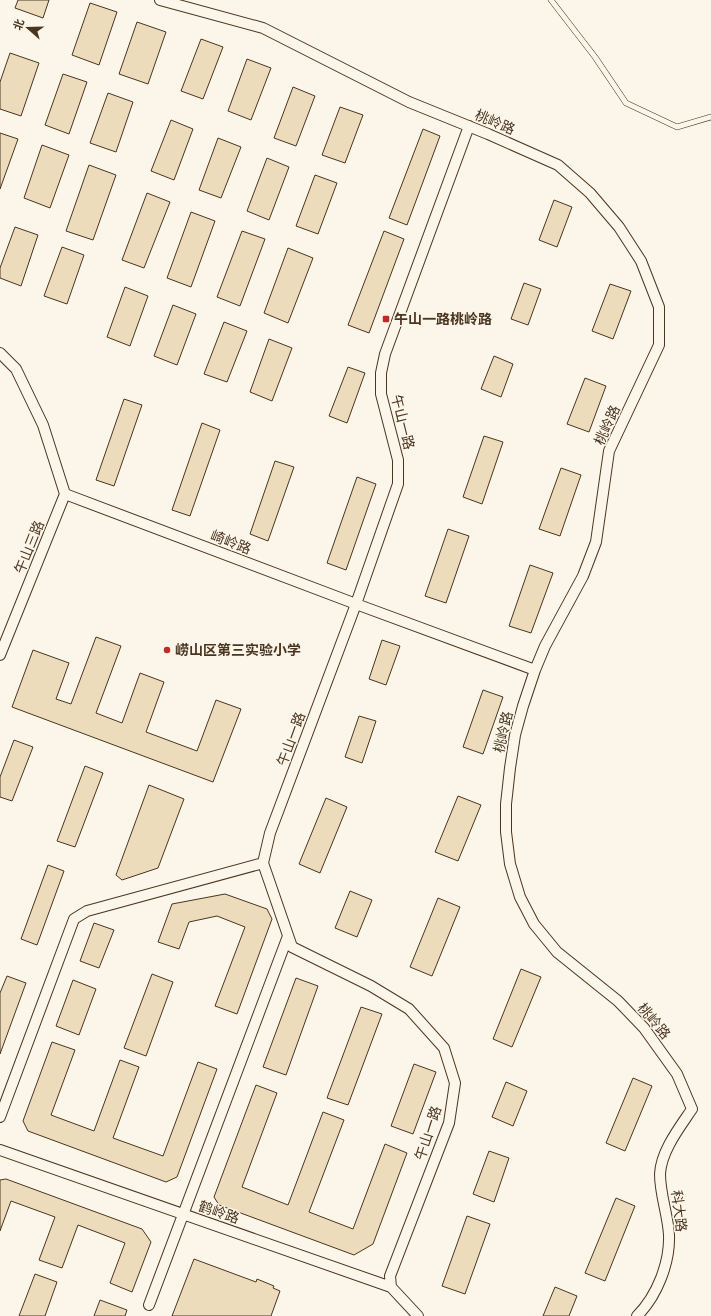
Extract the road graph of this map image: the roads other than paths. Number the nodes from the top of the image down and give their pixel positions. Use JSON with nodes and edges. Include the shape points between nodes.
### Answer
{"nodes":[{"id":1,"x":160,"y":0,"type":"edge"},
{"id":2,"x":551,"y":0,"type":"edge"},
{"id":3,"x":711,"y":117,"type":"edge"},
{"id":4,"x":469,"y":126,"type":"junction"},
{"id":5,"x":0,"y":353,"type":"edge"},
{"id":6,"x":65,"y":494,"type":"junction"},
{"id":7,"x":356,"y":604,"type":"junction"},
{"id":8,"x":0,"y":655,"type":"edge"},
{"id":9,"x":535,"y":670,"type":"junction"},
{"id":10,"x":263,"y":863,"type":"junction"},
{"id":11,"x":288,"y":936,"type":"junction"},
{"id":12,"x":692,"y":1109,"type":"joint"},
{"id":13,"x":0,"y":1117,"type":"edge"},
{"id":14,"x":0,"y":1150,"type":"edge"},
{"id":15,"x":183,"y":1214,"type":"junction"},
{"id":16,"x":391,"y":1287,"type":"junction"},
{"id":17,"x":149,"y":1305,"type":"dead end"},
{"id":18,"x":418,"y":1316,"type":"edge"},
{"id":19,"x":637,"y":1316,"type":"edge"}],
"edges":[{"from":1,"to":4,"type":"street","name":"桃岭路","via":[[263,28],[409,102]]},
{"from":2,"to":3,"type":"lane","via":[[595,57],[626,103],[677,127]]},
{"from":4,"to":7,"type":"street","name":"午山一路","via":[[385,354],[381,394],[398,460],[398,484]]},
{"from":4,"to":9,"type":"street","name":"桃岭路","via":[[558,165],[590,193],[619,227],[641,261],[659,307],[659,345],[609,451],[596,542],[583,576],[545,646]]},
{"from":5,"to":6,"type":"street","via":[[16,369],[43,425]]},
{"from":6,"to":7,"type":"street","name":"崎岭路"},
{"from":6,"to":8,"type":"street","name":"午山三路"},
{"from":7,"to":9,"type":"street","name":"崎岭路"},
{"from":7,"to":10,"type":"street","name":"午山一路","via":[[270,833]]},
{"from":9,"to":12,"type":"street","name":"桃岭路","via":[[515,735],[506,804],[510,864],[520,897],[534,924],[557,952],[618,1001],[644,1028],[677,1074]]},
{"from":10,"to":11,"type":"street","name":"午山一路"},
{"from":10,"to":13,"type":"street","via":[[87,911],[74,919]]},
{"from":11,"to":15,"type":"street"},
{"from":11,"to":16,"type":"street","name":"午山一路","via":[[292,946],[371,986],[409,1009],[444,1048],[455,1083],[449,1123],[390,1276]]},
{"from":12,"to":19,"type":"street","name":"科大路","via":[[666,1153],[660,1173],[668,1234],[668,1258],[660,1281]]},
{"from":14,"to":15,"type":"street","name":"鹤岭路"},
{"from":15,"to":16,"type":"street","name":"鹤岭路"},
{"from":15,"to":17,"type":"street"},
{"from":16,"to":18,"type":"street","name":"鹤岭路"}]}
